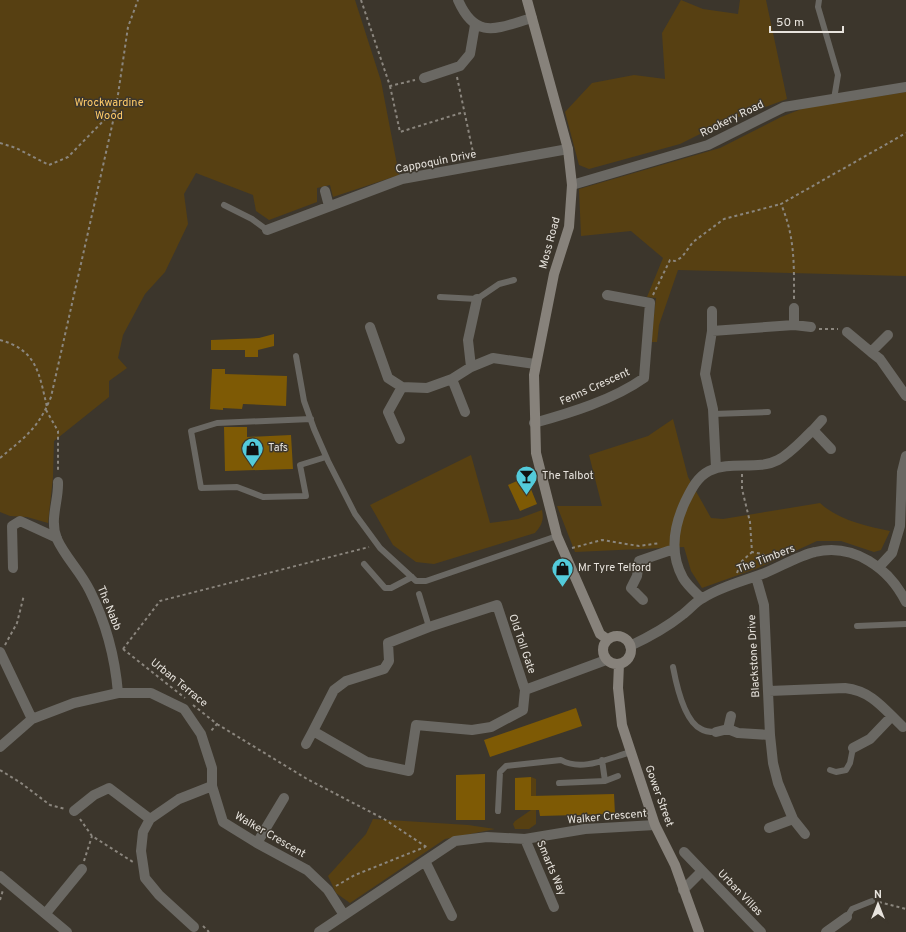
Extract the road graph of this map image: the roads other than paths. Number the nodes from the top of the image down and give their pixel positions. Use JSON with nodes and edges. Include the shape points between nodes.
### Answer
{"nodes":[{"id":1,"x":458,"y":0,"type":"edge"},
{"id":2,"x":527,"y":0,"type":"edge"},
{"id":3,"x":820,"y":0,"type":"edge"},
{"id":4,"x":532,"y":18,"type":"junction"},
{"id":5,"x":475,"y":25,"type":"junction"},
{"id":6,"x":424,"y":78,"type":"road end"},
{"id":7,"x":906,"y":87,"type":"edge"},
{"id":8,"x":834,"y":99,"type":"junction"},
{"id":9,"x":568,"y":149,"type":"junction"},
{"id":10,"x":572,"y":185,"type":"junction"},
{"id":11,"x":324,"y":191,"type":"dead end"},
{"id":12,"x":224,"y":205,"type":"dead end"},
{"id":13,"x":329,"y":206,"type":"junction"},
{"id":14,"x":267,"y":230,"type":"joint"},
{"id":15,"x":514,"y":280,"type":"dead end"},
{"id":16,"x":607,"y":295,"type":"dead end"},
{"id":17,"x":440,"y":297,"type":"dead end"},
{"id":18,"x":477,"y":299,"type":"junction"},
{"id":19,"x":794,"y":308,"type":"road end"},
{"id":20,"x":712,"y":311,"type":"dead end"},
{"id":21,"x":794,"y":326,"type":"junction"},
{"id":22,"x":811,"y":327,"type":"road end"},
{"id":23,"x":370,"y":328,"type":"dead end"},
{"id":24,"x":712,"y":331,"type":"junction"},
{"id":25,"x":847,"y":332,"type":"road end"},
{"id":26,"x":888,"y":336,"type":"dead end"},
{"id":27,"x":871,"y":352,"type":"junction"},
{"id":28,"x":296,"y":356,"type":"dead end"},
{"id":29,"x":535,"y":364,"type":"junction"},
{"id":30,"x":471,"y":367,"type":"junction"},
{"id":31,"x":452,"y":379,"type":"junction"},
{"id":32,"x":402,"y":387,"type":"junction"},
{"id":33,"x":906,"y":396,"type":"edge"},
{"id":34,"x":464,"y":412,"type":"dead end"},
{"id":35,"x":768,"y":412,"type":"dead end"},
{"id":36,"x":713,"y":414,"type":"junction"},
{"id":37,"x":310,"y":419,"type":"junction"},
{"id":38,"x":822,"y":420,"type":"dead end"},
{"id":39,"x":534,"y":423,"type":"junction"},
{"id":40,"x":813,"y":430,"type":"junction"},
{"id":41,"x":400,"y":439,"type":"dead end"},
{"id":42,"x":831,"y":449,"type":"dead end"},
{"id":43,"x":906,"y":456,"type":"edge"},
{"id":44,"x":326,"y":457,"type":"junction"},
{"id":45,"x":716,"y":468,"type":"junction"},
{"id":46,"x":58,"y":482,"type":"road end"},
{"id":47,"x":557,"y":536,"type":"junction"},
{"id":48,"x":57,"y":538,"type":"junction"},
{"id":49,"x":674,"y":545,"type":"junction"},
{"id":50,"x":364,"y":564,"type":"dead end"},
{"id":51,"x":879,"y":567,"type":"junction"},
{"id":52,"x":13,"y":568,"type":"dead end"},
{"id":53,"x":756,"y":576,"type":"junction"},
{"id":54,"x":412,"y":577,"type":"junction"},
{"id":55,"x":419,"y":594,"type":"dead end"},
{"id":56,"x":701,"y":598,"type":"junction"},
{"id":57,"x":643,"y":600,"type":"dead end"},
{"id":58,"x":906,"y":602,"type":"edge"},
{"id":59,"x":906,"y":624,"type":"edge"},
{"id":60,"x":857,"y":626,"type":"dead end"},
{"id":61,"x":429,"y":627,"type":"junction"},
{"id":62,"x":607,"y":639,"type":"junction"},
{"id":63,"x":630,"y":646,"type":"junction"},
{"id":64,"x":0,"y":652,"type":"edge"},
{"id":65,"x":606,"y":660,"type":"junction"},
{"id":66,"x":619,"y":664,"type":"junction"},
{"id":67,"x":673,"y":667,"type":"dead end"},
{"id":68,"x":525,"y":690,"type":"junction"},
{"id":69,"x":769,"y":691,"type":"junction"},
{"id":70,"x":118,"y":693,"type":"junction"},
{"id":71,"x":731,"y":716,"type":"dead end"},
{"id":72,"x":892,"y":716,"type":"junction"},
{"id":73,"x":32,"y":719,"type":"junction"},
{"id":74,"x":904,"y":726,"type":"edge"},
{"id":75,"x":728,"y":729,"type":"junction"},
{"id":76,"x":313,"y":731,"type":"junction"},
{"id":77,"x":716,"y":732,"type":"joint"},
{"id":78,"x":770,"y":735,"type":"junction"},
{"id":79,"x":306,"y":744,"type":"dead end"},
{"id":80,"x":0,"y":747,"type":"edge"},
{"id":81,"x":853,"y":748,"type":"joint"},
{"id":82,"x":631,"y":752,"type":"junction"},
{"id":83,"x":602,"y":760,"type":"junction"},
{"id":84,"x":830,"y":770,"type":"dead end"},
{"id":85,"x":618,"y":776,"type":"dead end"},
{"id":86,"x":605,"y":781,"type":"junction"},
{"id":87,"x":559,"y":783,"type":"dead end"},
{"id":88,"x":212,"y":786,"type":"junction"},
{"id":89,"x":284,"y":798,"type":"dead end"},
{"id":90,"x":74,"y":811,"type":"road end"},
{"id":91,"x":498,"y":811,"type":"dead end"},
{"id":92,"x":150,"y":819,"type":"junction"},
{"id":93,"x":793,"y":819,"type":"junction"},
{"id":94,"x":655,"y":825,"type":"junction"},
{"id":95,"x":769,"y":828,"type":"dead end"},
{"id":96,"x":805,"y":834,"type":"dead end"},
{"id":97,"x":525,"y":839,"type":"junction"},
{"id":98,"x":257,"y":843,"type":"junction"},
{"id":99,"x":684,"y":852,"type":"dead end"},
{"id":100,"x":425,"y":861,"type":"junction"},
{"id":101,"x":82,"y":869,"type":"road end"},
{"id":102,"x":702,"y":871,"type":"junction"},
{"id":103,"x":0,"y":876,"type":"edge"},
{"id":104,"x":683,"y":890,"type":"junction"},
{"id":105,"x":872,"y":901,"type":"road end"},
{"id":106,"x":554,"y":907,"type":"dead end"},
{"id":107,"x":46,"y":913,"type":"junction"},
{"id":108,"x":344,"y":915,"type":"junction"},
{"id":109,"x":452,"y":916,"type":"dead end"},
{"id":110,"x":847,"y":917,"type":"joint"},
{"id":111,"x":194,"y":927,"type":"dead end"},
{"id":112,"x":67,"y":932,"type":"edge"},
{"id":113,"x":319,"y":932,"type":"edge"},
{"id":114,"x":698,"y":932,"type":"edge"},
{"id":115,"x":761,"y":932,"type":"edge"},
{"id":116,"x":826,"y":932,"type":"edge"}],
"edges":[{"from":1,"to":5,"type":"street","via":[[466,16]]},
{"from":2,"to":4,"type":"street","name":"Moss Road"},
{"from":3,"to":8,"type":"lane","via":[[818,7],[838,75]]},
{"from":4,"to":5,"type":"street","via":[[490,29]]},
{"from":4,"to":9,"type":"street","name":"Moss Road"},
{"from":5,"to":6,"type":"street","via":[[470,54],[460,66]]},
{"from":7,"to":8,"type":"street","name":"Rookery Road"},
{"from":8,"to":10,"type":"street","name":"Rookery Road","via":[[784,107],[708,145]]},
{"from":9,"to":10,"type":"street","name":"Moss Road"},
{"from":9,"to":13,"type":"street","name":"Cappoquin Drive","via":[[402,179]]},
{"from":10,"to":29,"type":"street","name":"Moss Road","via":[[569,227],[554,274]]},
{"from":11,"to":13,"type":"street"},
{"from":12,"to":14,"type":"lane"},
{"from":13,"to":14,"type":"street","name":"Cappoquin Drive"},
{"from":15,"to":18,"type":"lane","via":[[499,284]]},
{"from":16,"to":39,"type":"street","name":"Fenns Crescent","via":[[650,303],[644,378],[632,386],[574,411]]},
{"from":17,"to":18,"type":"lane"},
{"from":18,"to":30,"type":"street","via":[[468,340]]},
{"from":19,"to":21,"type":"street"},
{"from":20,"to":24,"type":"street"},
{"from":21,"to":22,"type":"street"},
{"from":21,"to":24,"type":"street"},
{"from":23,"to":32,"type":"street","via":[[388,378]]},
{"from":24,"to":36,"type":"street","via":[[705,374]]},
{"from":25,"to":27,"type":"street"},
{"from":26,"to":27,"type":"street"},
{"from":27,"to":33,"type":"street","via":[[880,360]]},
{"from":28,"to":37,"type":"lane"},
{"from":29,"to":30,"type":"street","via":[[493,358]]},
{"from":29,"to":39,"type":"street","name":"Moss Road"},
{"from":30,"to":31,"type":"street"},
{"from":31,"to":32,"type":"street","via":[[427,388]]},
{"from":31,"to":34,"type":"street"},
{"from":32,"to":41,"type":"street","via":[[388,412]]},
{"from":35,"to":36,"type":"lane"},
{"from":36,"to":45,"type":"street"},
{"from":37,"to":44,"type":"lane"},
{"from":37,"to":44,"type":"lane","via":[[216,423],[191,431],[201,488],[237,487],[263,497],[306,496],[300,465]]},
{"from":38,"to":40,"type":"street"},
{"from":39,"to":47,"type":"street","via":[[536,453]]},
{"from":40,"to":42,"type":"street"},
{"from":40,"to":45,"type":"street","via":[[778,460]]},
{"from":43,"to":51,"type":"street","via":[[902,479],[900,526],[892,553]]},
{"from":44,"to":54,"type":"lane","via":[[355,514],[378,544]]},
{"from":45,"to":49,"type":"street","via":[[699,478],[690,491],[678,521]]},
{"from":46,"to":48,"type":"street","via":[[58,495],[54,507]]},
{"from":47,"to":54,"type":"lane","via":[[426,581],[416,581]]},
{"from":47,"to":62,"type":"street","via":[[600,634]]},
{"from":48,"to":52,"type":"street","via":[[20,521],[12,526]]},
{"from":48,"to":70,"type":"street","name":"The Nabb","via":[[90,590],[107,633]]},
{"from":49,"to":56,"type":"street","via":[[683,578]]},
{"from":49,"to":57,"type":"street","via":[[639,561],[637,576],[631,588]]},
{"from":50,"to":54,"type":"lane","via":[[385,588],[391,588]]},
{"from":51,"to":53,"type":"street","name":"The Timbers","via":[[859,554],[815,552]]},
{"from":51,"to":58,"type":"street","name":"The Timbers"},
{"from":53,"to":56,"type":"street","name":"The Timbers"},
{"from":53,"to":69,"type":"street","name":"Blackstone Drive","via":[[764,605]]},
{"from":55,"to":61,"type":"lane"},
{"from":56,"to":63,"type":"street","name":"The Timbers","via":[[691,609],[661,631]]},
{"from":59,"to":60,"type":"lane"},
{"from":61,"to":68,"type":"street","name":"Old Toll Gate","via":[[497,605]]},
{"from":61,"to":76,"type":"street","name":"Old Toll Gate","via":[[388,643],[389,661],[384,669],[346,681],[334,690]]},
{"from":62,"to":63,"type":"street","via":[[618,636]]},
{"from":62,"to":65,"type":"street","via":[[602,648]]},
{"from":63,"to":66,"type":"street","via":[[628,659]]},
{"from":64,"to":73,"type":"street"},
{"from":65,"to":66,"type":"street"},
{"from":65,"to":68,"type":"street","name":"Old Toll Gate"},
{"from":66,"to":82,"type":"street","name":"Gower Street","via":[[618,688],[622,725]]},
{"from":67,"to":77,"type":"lane","via":[[679,696],[695,724],[705,731]]},
{"from":68,"to":76,"type":"street","name":"Old Toll Gate","via":[[523,710],[491,726],[472,730],[416,725],[409,771],[367,762]]},
{"from":69,"to":72,"type":"street","via":[[857,689],[867,694]]},
{"from":69,"to":78,"type":"street","name":"Blackstone Drive"},
{"from":70,"to":73,"type":"street","name":"Walker Crescent","via":[[74,703]]},
{"from":70,"to":88,"type":"street","name":"Walker Crescent","via":[[151,693],[184,709],[204,740],[212,768]]},
{"from":71,"to":75,"type":"street"},
{"from":72,"to":74,"type":"street"},
{"from":72,"to":81,"type":"street","via":[[870,739]]},
{"from":73,"to":80,"type":"street","name":"Walker Crescent"},
{"from":75,"to":77,"type":"street"},
{"from":75,"to":78,"type":"street","via":[[738,733]]},
{"from":76,"to":79,"type":"street","name":"Old Toll Gate"},
{"from":78,"to":93,"type":"street","name":"Blackstone Drive","via":[[778,783]]},
{"from":81,"to":84,"type":"lane","via":[[846,770]]},
{"from":82,"to":83,"type":"lane"},
{"from":82,"to":94,"type":"street","name":"Gower Street"},
{"from":83,"to":86,"type":"lane"},
{"from":83,"to":91,"type":"lane","via":[[583,765],[569,764],[561,760],[506,766],[500,772]]},
{"from":85,"to":86,"type":"lane"},
{"from":86,"to":87,"type":"lane"},
{"from":88,"to":92,"type":"street","via":[[179,799]]},
{"from":88,"to":98,"type":"street","name":"Walker Crescent","via":[[223,822]]},
{"from":89,"to":98,"type":"street"},
{"from":90,"to":92,"type":"street","via":[[94,795],[109,788]]},
{"from":92,"to":111,"type":"street","via":[[143,832],[141,851],[145,878],[159,895]]},
{"from":93,"to":95,"type":"street"},
{"from":93,"to":96,"type":"street","name":"Blackstone Drive"},
{"from":94,"to":97,"type":"street","name":"Walker Crescent","via":[[585,828]]},
{"from":94,"to":104,"type":"street","name":"Gower Street"},
{"from":97,"to":100,"type":"street","name":"Walker Crescent","via":[[487,837],[455,841]]},
{"from":97,"to":106,"type":"street","name":"Smarts Way"},
{"from":98,"to":108,"type":"street","name":"Walker Crescent","via":[[307,870],[328,890]]},
{"from":99,"to":102,"type":"street","name":"Urban Villas"},
{"from":100,"to":108,"type":"street","name":"Walker Crescent"},
{"from":100,"to":109,"type":"street"},
{"from":101,"to":107,"type":"street"},
{"from":102,"to":104,"type":"street","name":"Urban Villas"},
{"from":102,"to":115,"type":"street","name":"Urban Villas"},
{"from":103,"to":107,"type":"street"},
{"from":104,"to":114,"type":"street","name":"Gower Street"},
{"from":105,"to":110,"type":"lane","via":[[852,909]]},
{"from":107,"to":112,"type":"street"},
{"from":108,"to":113,"type":"street","name":"Walker Crescent"},
{"from":110,"to":116,"type":"street"}]}
